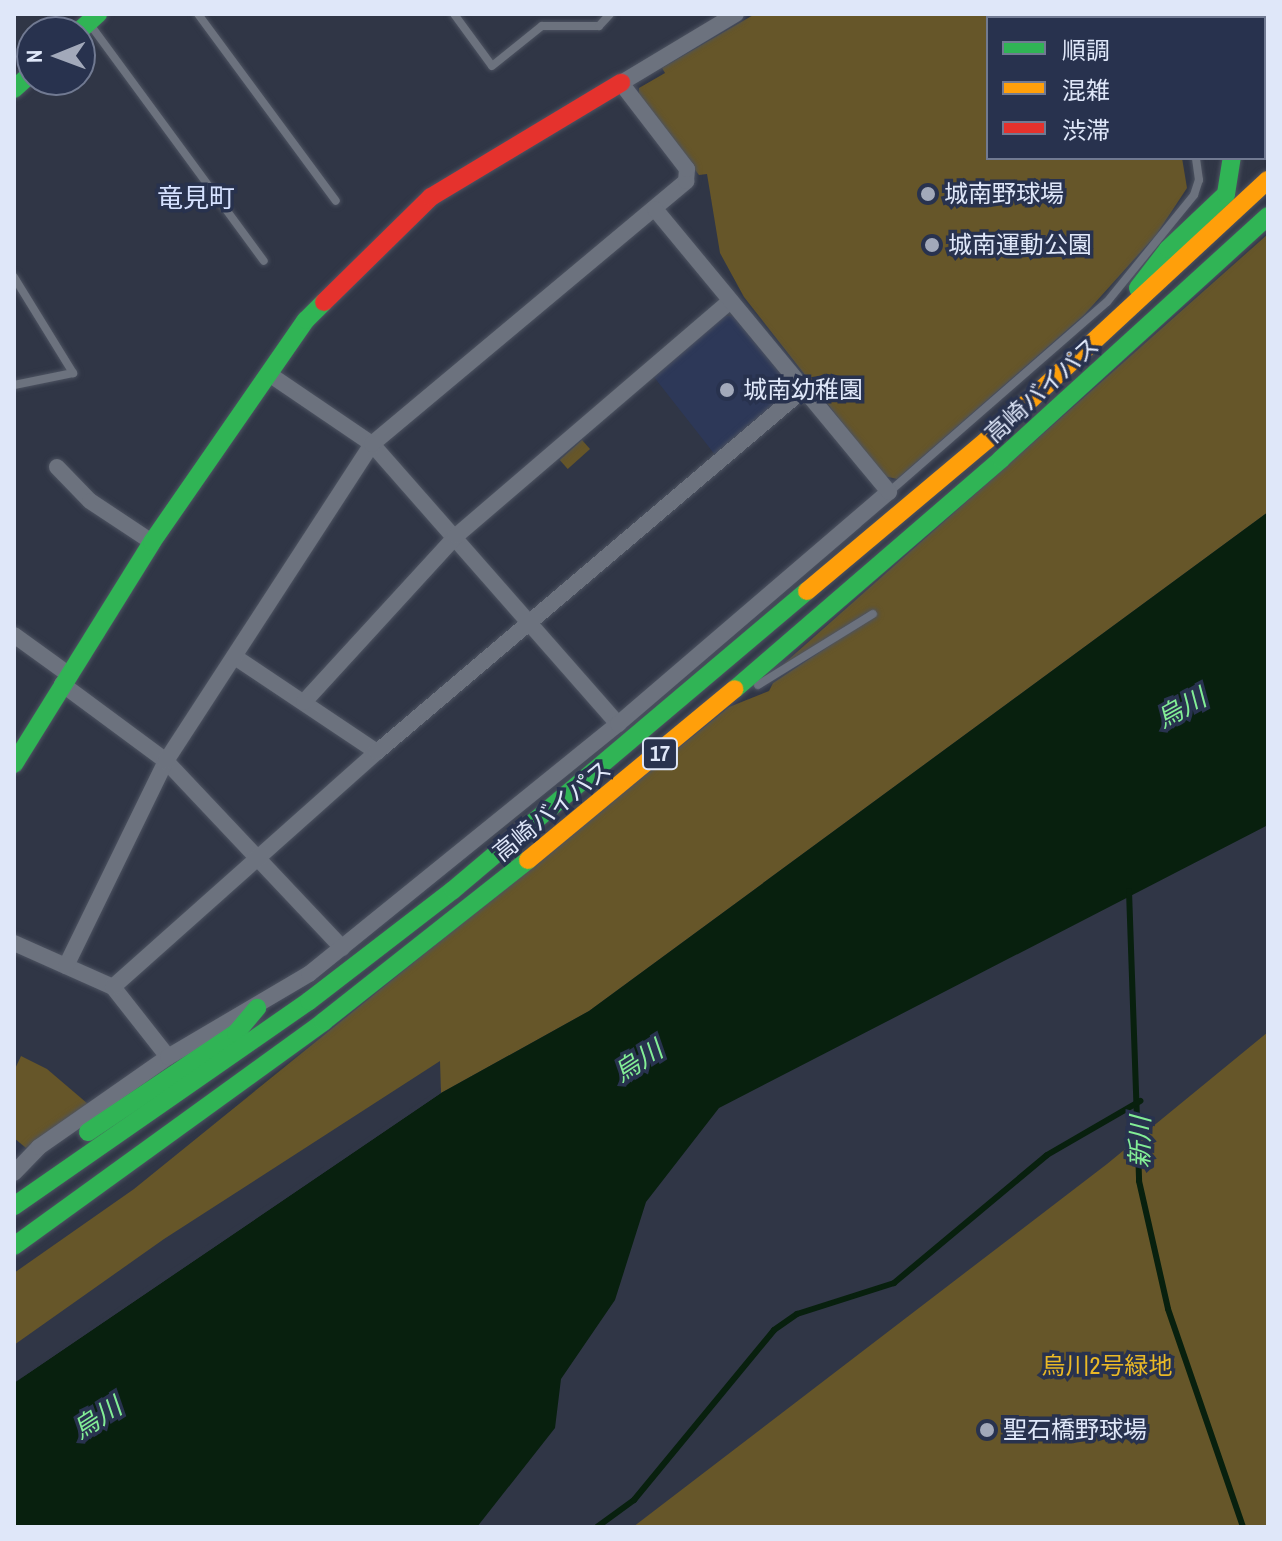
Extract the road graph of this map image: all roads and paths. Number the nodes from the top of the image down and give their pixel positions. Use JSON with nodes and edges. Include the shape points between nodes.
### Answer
{"nodes":[{"id":1,"x":198,"y":14,"type":"edge"},
{"id":2,"x":454,"y":14,"type":"edge"},
{"id":3,"x":610,"y":14,"type":"edge"},
{"id":4,"x":736,"y":14,"type":"edge"},
{"id":5,"x":96,"y":34,"type":"edge"},
{"id":6,"x":621,"y":83,"type":"junction"},
{"id":7,"x":1196,"y":160,"type":"edge"},
{"id":8,"x":1232,"y":160,"type":"edge"},
{"id":9,"x":1268,"y":180,"type":"edge"},
{"id":10,"x":336,"y":201,"type":"dead end"},
{"id":11,"x":655,"y":209,"type":"junction"},
{"id":12,"x":1268,"y":216,"type":"edge"},
{"id":13,"x":264,"y":261,"type":"dead end"},
{"id":14,"x":14,"y":277,"type":"edge"},
{"id":15,"x":730,"y":301,"type":"junction"},
{"id":16,"x":1119,"y":320,"type":"junction"},
{"id":17,"x":269,"y":374,"type":"junction"},
{"id":18,"x":14,"y":385,"type":"edge"},
{"id":19,"x":804,"y":389,"type":"junction"},
{"id":20,"x":372,"y":444,"type":"junction"},
{"id":21,"x":57,"y":467,"type":"dead end"},
{"id":22,"x":889,"y":492,"type":"junction"},
{"id":23,"x":456,"y":536,"type":"junction"},
{"id":24,"x":152,"y":542,"type":"junction"},
{"id":25,"x":873,"y":614,"type":"dead end"},
{"id":26,"x":530,"y":623,"type":"junction"},
{"id":27,"x":14,"y":635,"type":"edge"},
{"id":28,"x":235,"y":657,"type":"junction"},
{"id":29,"x":65,"y":679,"type":"junction"},
{"id":30,"x":747,"y":679,"type":"junction"},
{"id":31,"x":304,"y":702,"type":"junction"},
{"id":32,"x":618,"y":724,"type":"junction"},
{"id":33,"x":377,"y":752,"type":"junction"},
{"id":34,"x":166,"y":761,"type":"junction"},
{"id":35,"x":14,"y":764,"type":"edge"},
{"id":36,"x":259,"y":855,"type":"junction"},
{"id":37,"x":14,"y":943,"type":"edge"},
{"id":38,"x":342,"y":948,"type":"junction"},
{"id":39,"x":66,"y":966,"type":"junction"},
{"id":40,"x":113,"y":987,"type":"junction"},
{"id":41,"x":257,"y":1008,"type":"junction"},
{"id":42,"x":168,"y":1057,"type":"junction"},
{"id":43,"x":14,"y":1173,"type":"edge"},
{"id":44,"x":14,"y":1194,"type":"edge"},
{"id":45,"x":14,"y":1206,"type":"edge"},
{"id":46,"x":14,"y":1246,"type":"edge"}],
"edges":[{"from":1,"to":10,"type":"lane"},
{"from":2,"to":3,"type":"lane","via":[[492,66],[542,26],[599,26]]},
{"from":4,"to":6,"type":"street"},
{"from":5,"to":13,"type":"lane"},
{"from":6,"to":11,"type":"street","via":[[690,175]]},
{"from":6,"to":17,"type":"main road","via":[[431,197],[306,320]]},
{"from":7,"to":22,"type":"lane","via":[[1199,180],[1194,195],[1107,302]]},
{"from":8,"to":16,"type":"main road","via":[[1226,194],[1168,249]]},
{"from":9,"to":16,"type":"main road","name":"高崎バイパス","number":"17"},
{"from":11,"to":15,"type":"street"},
{"from":11,"to":20,"type":"street"},
{"from":12,"to":30,"type":"main road","name":"高崎バイパス","number":"17","via":[[1013,449]]},
{"from":14,"to":18,"type":"lane","via":[[73,373]]},
{"from":15,"to":19,"type":"street"},
{"from":15,"to":23,"type":"street"},
{"from":16,"to":45,"type":"main road","name":"高崎バイパス","number":"17","via":[[855,553],[453,890],[309,1001]]},
{"from":17,"to":20,"type":"street"},
{"from":17,"to":24,"type":"main road"},
{"from":19,"to":22,"type":"street"},
{"from":19,"to":26,"type":"street"},
{"from":20,"to":23,"type":"street"},
{"from":20,"to":28,"type":"street"},
{"from":21,"to":24,"type":"street","via":[[90,501]]},
{"from":22,"to":32,"type":"street"},
{"from":23,"to":26,"type":"street"},
{"from":23,"to":31,"type":"street"},
{"from":24,"to":29,"type":"main road"},
{"from":25,"to":30,"type":"lane","via":[[758,685]]},
{"from":26,"to":32,"type":"street"},
{"from":26,"to":33,"type":"street"},
{"from":27,"to":29,"type":"street"},
{"from":28,"to":31,"type":"street"},
{"from":28,"to":34,"type":"street"},
{"from":29,"to":34,"type":"street"},
{"from":29,"to":35,"type":"main road"},
{"from":30,"to":46,"type":"main road","name":"高崎バイパス","number":"17","via":[[640,771],[335,1013]]},
{"from":31,"to":33,"type":"street"},
{"from":32,"to":38,"type":"street"},
{"from":33,"to":36,"type":"street"},
{"from":34,"to":36,"type":"street"},
{"from":34,"to":39,"type":"street"},
{"from":36,"to":38,"type":"street"},
{"from":36,"to":40,"type":"street"},
{"from":37,"to":39,"type":"street"},
{"from":38,"to":41,"type":"street"},
{"from":39,"to":40,"type":"street"},
{"from":40,"to":42,"type":"street"},
{"from":41,"to":42,"type":"street","via":[[224,1021]]},
{"from":41,"to":44,"type":"main road","via":[[236,1033],[47,1162]]},
{"from":42,"to":43,"type":"street","via":[[39,1147]]}]}
